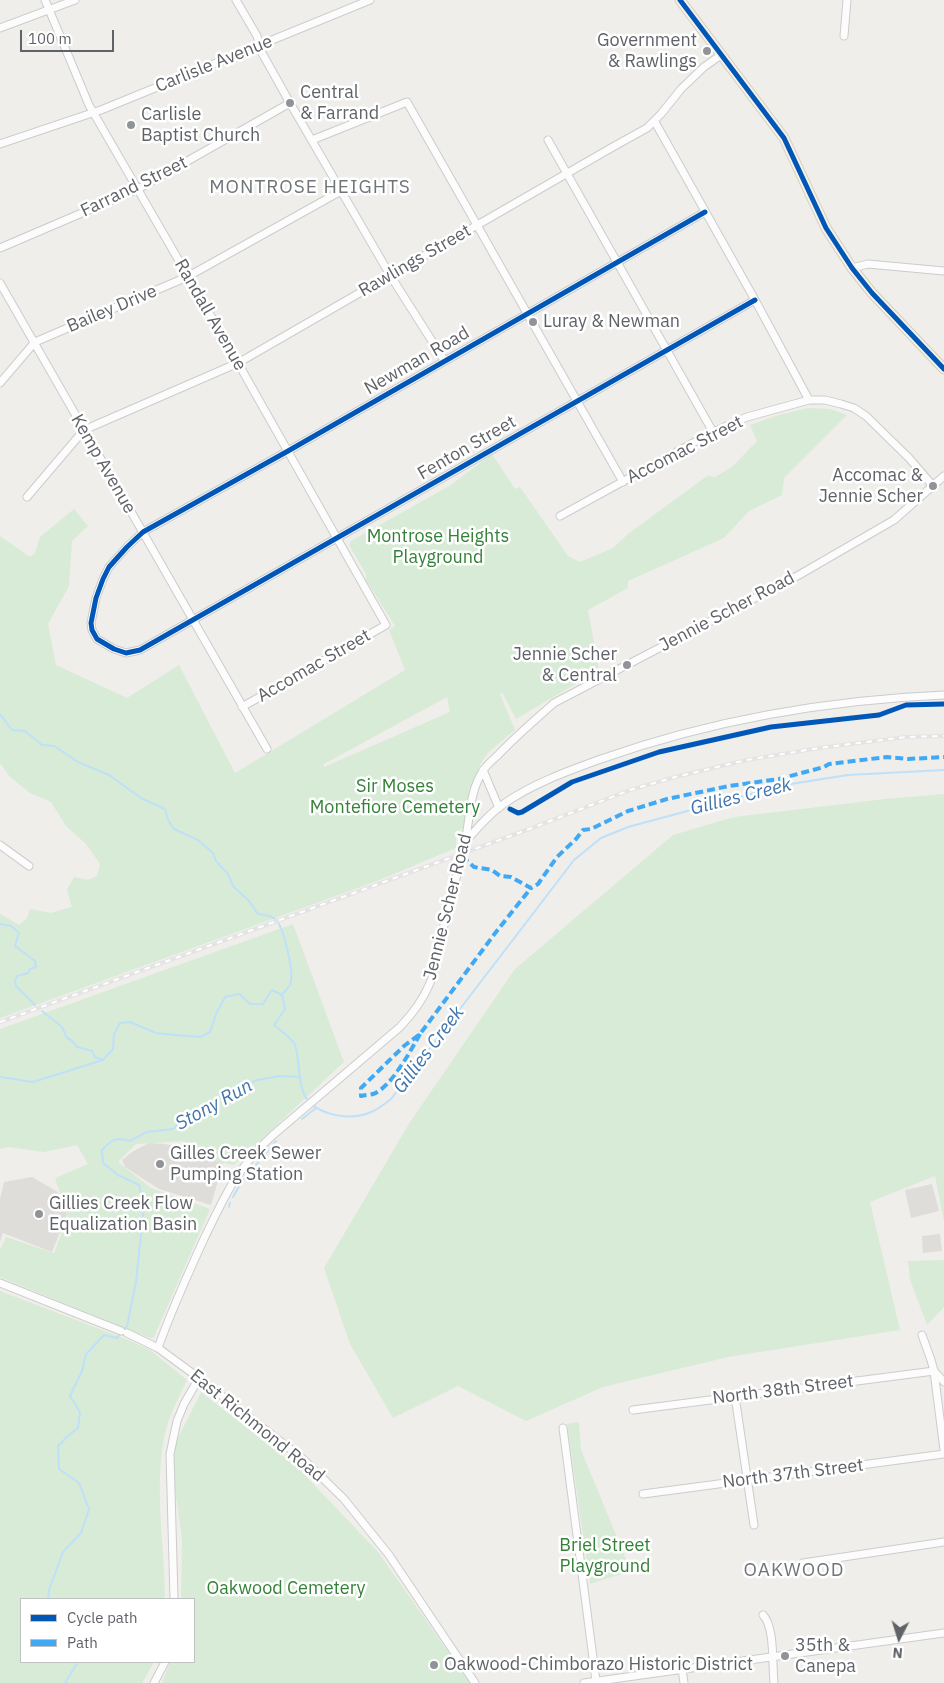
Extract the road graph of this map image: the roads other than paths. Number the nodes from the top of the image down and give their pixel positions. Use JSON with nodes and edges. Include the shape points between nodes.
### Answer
{"nodes":[{"id":1,"x":45,"y":0,"type":"edge"},
{"id":2,"x":75,"y":0,"type":"edge"},
{"id":3,"x":236,"y":0,"type":"edge"},
{"id":4,"x":370,"y":0,"type":"edge"},
{"id":5,"x":680,"y":0,"type":"edge"},
{"id":6,"x":847,"y":0,"type":"edge"},
{"id":7,"x":50,"y":11,"type":"junction"},
{"id":8,"x":0,"y":28,"type":"edge"},
{"id":9,"x":844,"y":36,"type":"dead end"},
{"id":10,"x":260,"y":45,"type":"junction"},
{"id":11,"x":721,"y":55,"type":"junction"},
{"id":12,"x":290,"y":103,"type":"junction"},
{"id":13,"x":93,"y":113,"type":"junction"},
{"id":14,"x":655,"y":122,"type":"junction"},
{"id":15,"x":312,"y":140,"type":"junction"},
{"id":16,"x":548,"y":140,"type":"dead end"},
{"id":17,"x":0,"y":144,"type":"edge"},
{"id":18,"x":566,"y":174,"type":"junction"},
{"id":19,"x":138,"y":189,"type":"junction"},
{"id":20,"x":341,"y":192,"type":"junction"},
{"id":21,"x":705,"y":212,"type":"junction"},
{"id":22,"x":478,"y":224,"type":"junction"},
{"id":23,"x":0,"y":248,"type":"edge"},
{"id":24,"x":615,"y":262,"type":"junction"},
{"id":25,"x":852,"y":268,"type":"junction"},
{"id":26,"x":944,"y":270,"type":"edge"},
{"id":27,"x":390,"y":275,"type":"junction"},
{"id":28,"x":187,"y":277,"type":"junction"},
{"id":29,"x":0,"y":283,"type":"edge"},
{"id":30,"x":755,"y":300,"type":"junction"},
{"id":31,"x":528,"y":313,"type":"junction"},
{"id":32,"x":35,"y":342,"type":"junction"},
{"id":33,"x":666,"y":350,"type":"junction"},
{"id":34,"x":444,"y":360,"type":"junction"},
{"id":35,"x":238,"y":363,"type":"junction"},
{"id":36,"x":944,"y":369,"type":"edge"},
{"id":37,"x":0,"y":383,"type":"edge"},
{"id":38,"x":578,"y":400,"type":"junction"},
{"id":39,"x":809,"y":400,"type":"junction"},
{"id":40,"x":84,"y":430,"type":"junction"},
{"id":41,"x":713,"y":432,"type":"junction"},
{"id":42,"x":288,"y":451,"type":"junction"},
{"id":43,"x":944,"y":476,"type":"edge"},
{"id":44,"x":623,"y":482,"type":"junction"},
{"id":45,"x":933,"y":486,"type":"junction"},
{"id":46,"x":27,"y":497,"type":"dead end"},
{"id":47,"x":560,"y":516,"type":"dead end"},
{"id":48,"x":142,"y":532,"type":"junction"},
{"id":49,"x":338,"y":538,"type":"junction"},
{"id":50,"x":192,"y":620,"type":"junction"},
{"id":51,"x":386,"y":626,"type":"joint"},
{"id":52,"x":91,"y":627,"type":"joint"},
{"id":53,"x":944,"y":695,"type":"edge"},
{"id":54,"x":242,"y":707,"type":"junction"},
{"id":55,"x":267,"y":749,"type":"dead end"},
{"id":56,"x":483,"y":770,"type":"junction"},
{"id":57,"x":499,"y":808,"type":"junction"},
{"id":58,"x":465,"y":842,"type":"junction"},
{"id":59,"x":0,"y":845,"type":"edge"},
{"id":60,"x":29,"y":866,"type":"dead end"},
{"id":61,"x":0,"y":1283,"type":"edge"},
{"id":62,"x":922,"y":1335,"type":"dead end"},
{"id":63,"x":158,"y":1348,"type":"junction"},
{"id":64,"x":934,"y":1371,"type":"junction"},
{"id":65,"x":199,"y":1378,"type":"junction"},
{"id":66,"x":944,"y":1382,"type":"edge"},
{"id":67,"x":735,"y":1396,"type":"junction"},
{"id":68,"x":633,"y":1410,"type":"dead end"},
{"id":69,"x":563,"y":1428,"type":"dead end"},
{"id":70,"x":944,"y":1450,"type":"edge"},
{"id":71,"x":944,"y":1454,"type":"edge"},
{"id":72,"x":746,"y":1480,"type":"junction"},
{"id":73,"x":643,"y":1494,"type":"dead end"},
{"id":74,"x":754,"y":1525,"type":"dead end"},
{"id":75,"x":944,"y":1542,"type":"edge"},
{"id":76,"x":803,"y":1563,"type":"dead end"},
{"id":77,"x":174,"y":1598,"type":"edge"},
{"id":78,"x":763,"y":1614,"type":"dead end"},
{"id":79,"x":944,"y":1633,"type":"edge"},
{"id":80,"x":772,"y":1657,"type":"junction"},
{"id":81,"x":164,"y":1663,"type":"edge"},
{"id":82,"x":682,"y":1669,"type":"junction"},
{"id":83,"x":596,"y":1681,"type":"junction"},
{"id":84,"x":154,"y":1683,"type":"edge"},
{"id":85,"x":475,"y":1683,"type":"edge"},
{"id":86,"x":584,"y":1683,"type":"edge"},
{"id":87,"x":684,"y":1683,"type":"edge"},
{"id":88,"x":774,"y":1683,"type":"edge"}],
"edges":[{"from":1,"to":7,"type":"street","name":"Randall Avenue"},
{"from":2,"to":7,"type":"street"},
{"from":3,"to":10,"type":"street"},
{"from":4,"to":10,"type":"street","name":"Carlisle Avenue"},
{"from":5,"to":11,"type":"main road"},
{"from":6,"to":9,"type":"street"},
{"from":7,"to":8,"type":"street"},
{"from":7,"to":13,"type":"street","name":"Randall Avenue"},
{"from":10,"to":12,"type":"street"},
{"from":10,"to":13,"type":"street","name":"Carlisle Avenue"},
{"from":11,"to":14,"type":"street","name":"Rawlings Street","via":[[687,84]]},
{"from":11,"to":25,"type":"main road","via":[[784,138],[826,228]]},
{"from":12,"to":15,"type":"street"},
{"from":12,"to":19,"type":"street","name":"Farrand Street"},
{"from":13,"to":17,"type":"street","name":"Carlisle Avenue"},
{"from":13,"to":19,"type":"street","name":"Randall Avenue"},
{"from":14,"to":18,"type":"street","name":"Rawlings Street"},
{"from":14,"to":21,"type":"street"},
{"from":15,"to":20,"type":"street"},
{"from":15,"to":22,"type":"street","via":[[407,102]]},
{"from":16,"to":18,"type":"street"},
{"from":18,"to":22,"type":"street","name":"Rawlings Street"},
{"from":18,"to":24,"type":"street"},
{"from":19,"to":23,"type":"street","name":"Farrand Street"},
{"from":19,"to":28,"type":"street","name":"Randall Avenue"},
{"from":20,"to":27,"type":"street"},
{"from":20,"to":28,"type":"street","name":"Bailey Drive"},
{"from":21,"to":24,"type":"street","name":"Newman Road"},
{"from":21,"to":30,"type":"street"},
{"from":22,"to":27,"type":"street","name":"Rawlings Street"},
{"from":22,"to":31,"type":"street"},
{"from":24,"to":31,"type":"street","name":"Newman Road"},
{"from":24,"to":33,"type":"street"},
{"from":25,"to":26,"type":"street","via":[[868,264]]},
{"from":25,"to":36,"type":"main road"},
{"from":27,"to":34,"type":"street"},
{"from":27,"to":35,"type":"street","name":"Rawlings Street"},
{"from":28,"to":32,"type":"street","name":"Bailey Drive"},
{"from":28,"to":35,"type":"street","name":"Randall Avenue"},
{"from":29,"to":32,"type":"street","name":"Kemp Avenue"},
{"from":30,"to":33,"type":"street","name":"Fenton Street"},
{"from":30,"to":39,"type":"street"},
{"from":31,"to":34,"type":"street","name":"Newman Road"},
{"from":31,"to":38,"type":"street"},
{"from":32,"to":37,"type":"street","name":"Bailey Drive"},
{"from":32,"to":40,"type":"street","name":"Kemp Avenue"},
{"from":33,"to":38,"type":"street","name":"Fenton Street"},
{"from":33,"to":41,"type":"street"},
{"from":34,"to":42,"type":"street","name":"Newman Road"},
{"from":35,"to":40,"type":"street","name":"Rawlings Street"},
{"from":35,"to":42,"type":"street","name":"Randall Avenue"},
{"from":38,"to":44,"type":"street"},
{"from":38,"to":49,"type":"street","name":"Fenton Street"},
{"from":39,"to":41,"type":"street","name":"Accomac Street","via":[[747,417]]},
{"from":39,"to":45,"type":"street","name":"Accomac Street","via":[[841,404],[866,416]]},
{"from":40,"to":46,"type":"street"},
{"from":40,"to":48,"type":"street","name":"Kemp Avenue"},
{"from":41,"to":44,"type":"street","name":"Accomac Street"},
{"from":42,"to":48,"type":"street","name":"Newman Road"},
{"from":42,"to":49,"type":"street","name":"Randall Avenue"},
{"from":43,"to":45,"type":"street","name":"Jennie Scher Road"},
{"from":44,"to":47,"type":"street","name":"Accomac Street"},
{"from":45,"to":56,"type":"street","name":"Jennie Scher Road","via":[[894,520],[820,563],[554,703]]},
{"from":48,"to":50,"type":"street","name":"Kemp Avenue"},
{"from":48,"to":52,"type":"street","name":"Newman Road","via":[[109,567],[96,598]]},
{"from":49,"to":50,"type":"street","name":"Fenton Street"},
{"from":49,"to":51,"type":"street","name":"Randall Avenue"},
{"from":50,"to":52,"type":"street","name":"Fenton Street","via":[[133,653],[122,652],[103,643]]},
{"from":50,"to":54,"type":"street","name":"Kemp Avenue"},
{"from":51,"to":54,"type":"street","name":"Accomac Street"},
{"from":53,"to":57,"type":"street","via":[[814,706],[707,728],[574,769],[533,787]]},
{"from":54,"to":55,"type":"street","name":"Kemp Avenue"},
{"from":56,"to":57,"type":"street"},
{"from":56,"to":58,"type":"street","name":"Jennie Scher Road","via":[[470,811]]},
{"from":57,"to":58,"type":"street"},
{"from":58,"to":63,"type":"street","name":"Jennie Scher Road","via":[[438,963],[423,999],[400,1028],[259,1148],[231,1184],[178,1295]]},
{"from":59,"to":60,"type":"street"},
{"from":61,"to":63,"type":"street","name":"East Richmond Road"},
{"from":62,"to":64,"type":"street"},
{"from":63,"to":65,"type":"street","name":"East Richmond Road"},
{"from":64,"to":66,"type":"street"},
{"from":64,"to":67,"type":"street","name":"North 38th Street"},
{"from":64,"to":70,"type":"street"},
{"from":65,"to":77,"type":"street","via":[[184,1404],[170,1454]]},
{"from":65,"to":85,"type":"street","name":"East Richmond Road","via":[[303,1459],[344,1499],[389,1555]]},
{"from":67,"to":68,"type":"street","name":"North 38th Street"},
{"from":67,"to":72,"type":"street"},
{"from":69,"to":83,"type":"street"},
{"from":71,"to":72,"type":"street","name":"North 37th Street"},
{"from":72,"to":73,"type":"street","name":"North 37th Street"},
{"from":72,"to":74,"type":"street"},
{"from":75,"to":76,"type":"street"},
{"from":78,"to":80,"type":"street","via":[[768,1622]]},
{"from":79,"to":80,"type":"street"},
{"from":80,"to":82,"type":"street"},
{"from":80,"to":88,"type":"street"},
{"from":81,"to":84,"type":"street"},
{"from":82,"to":83,"type":"street"},
{"from":82,"to":87,"type":"street"},
{"from":83,"to":86,"type":"street"}]}
